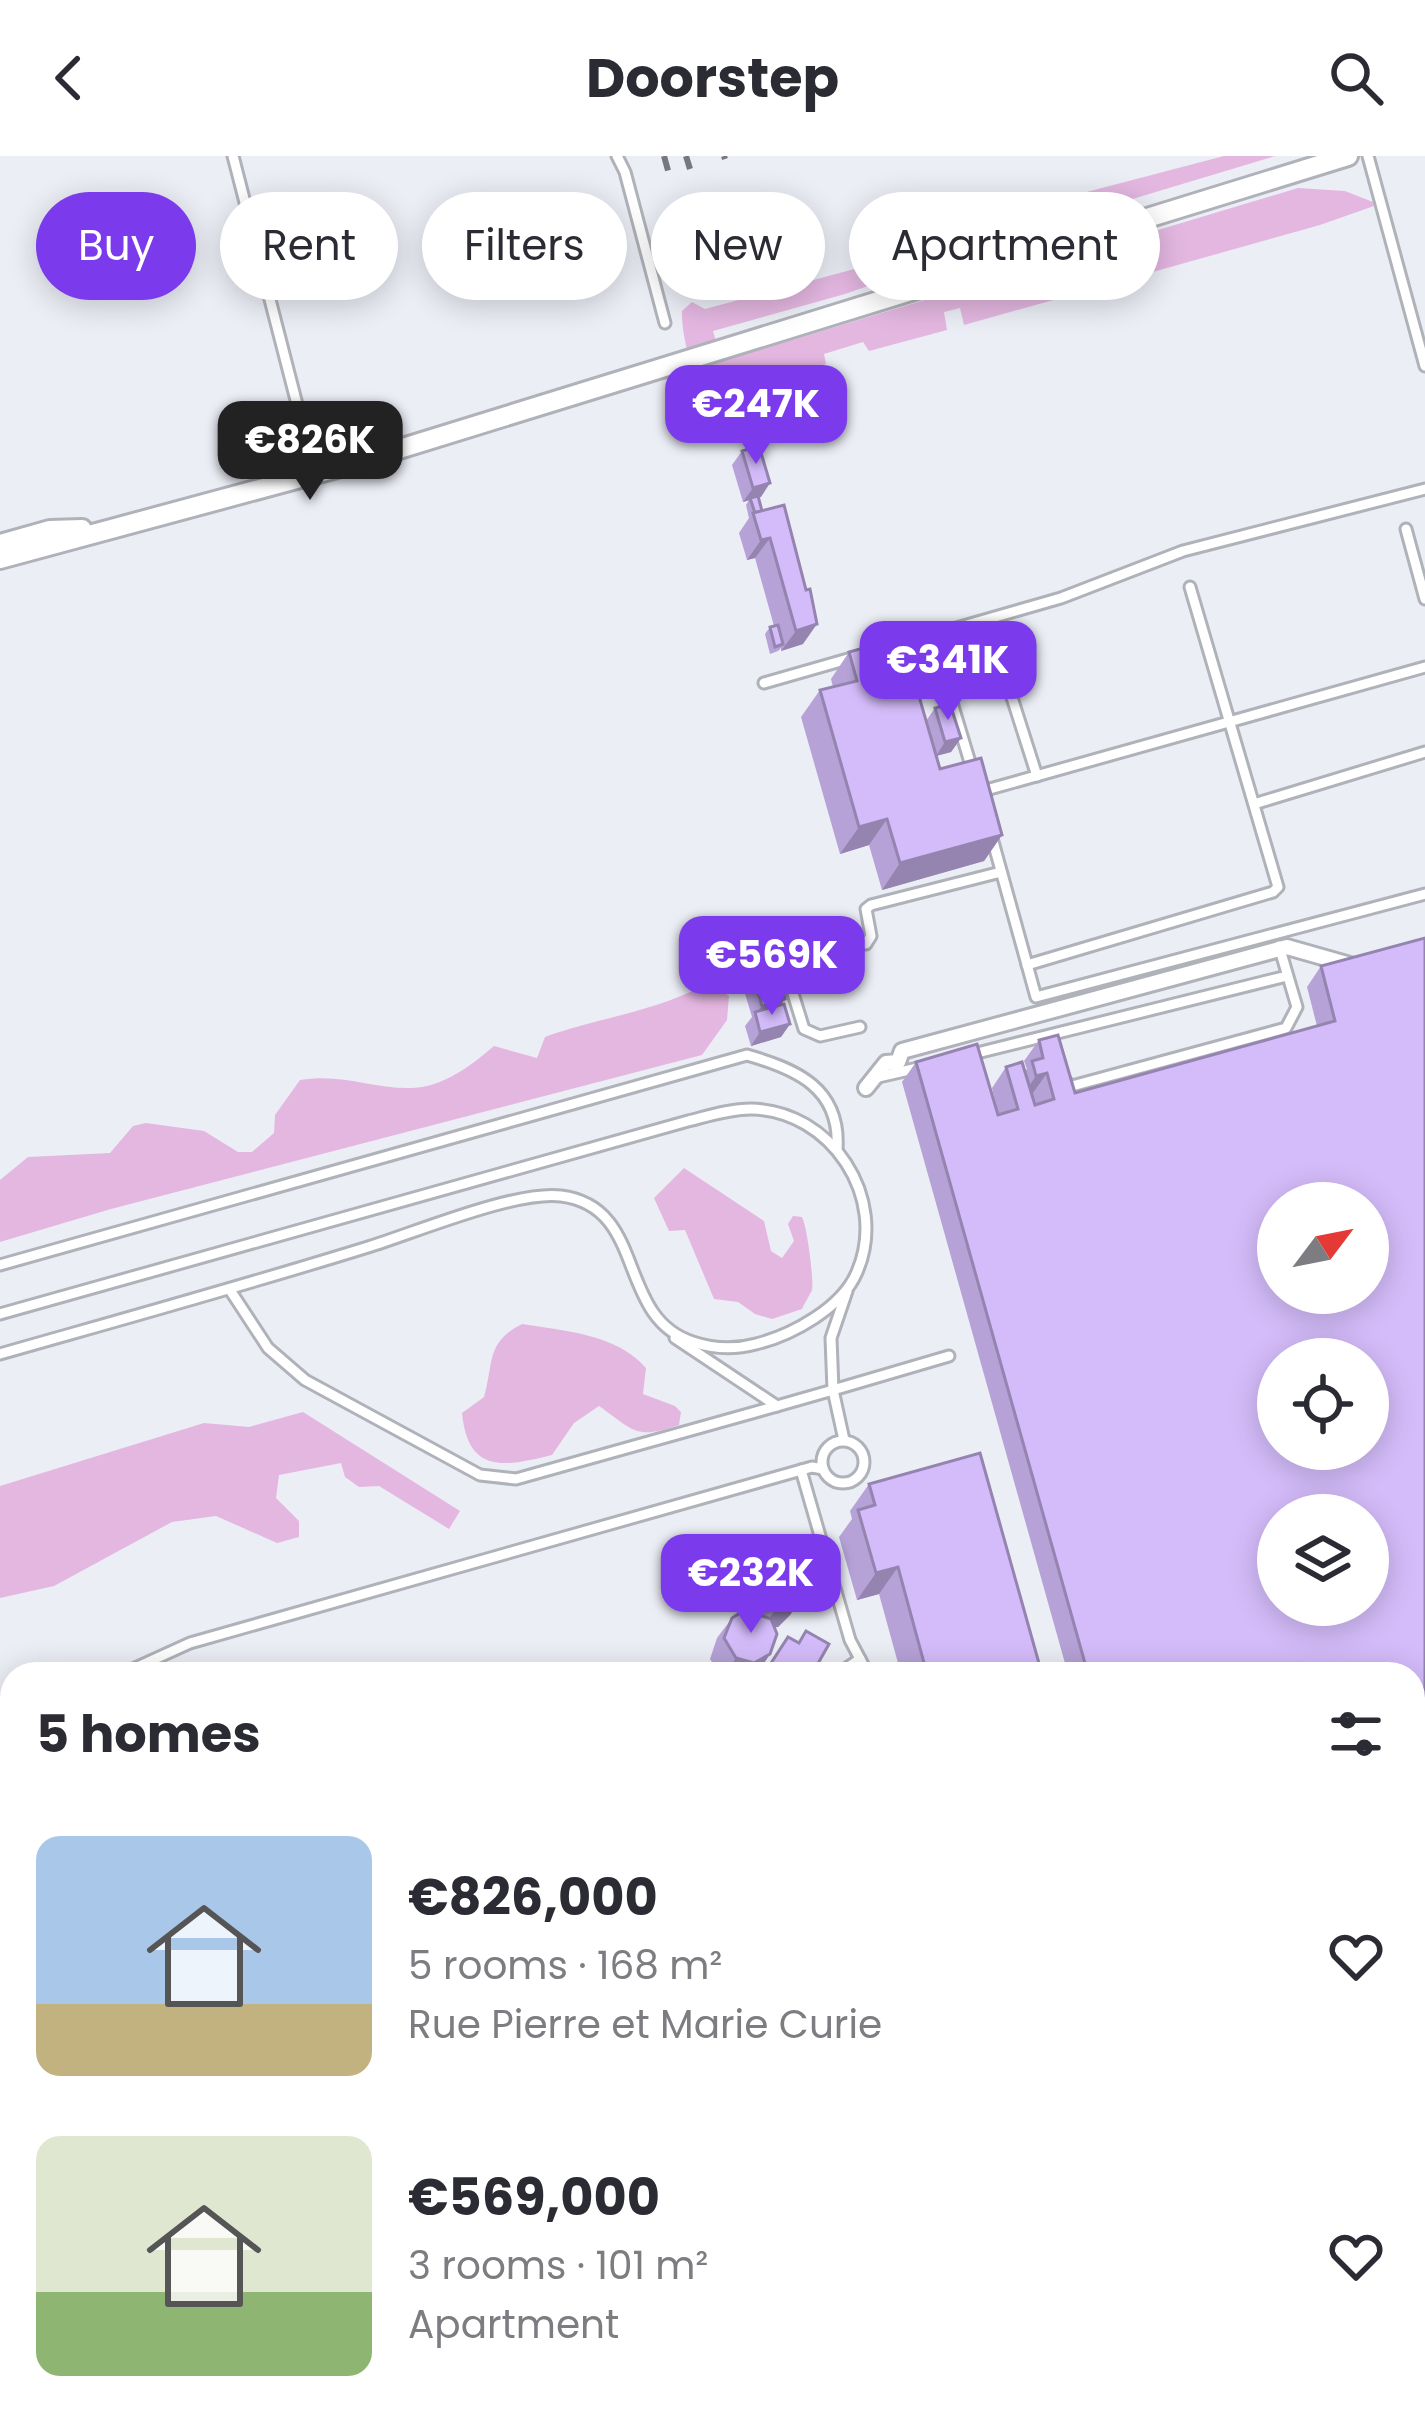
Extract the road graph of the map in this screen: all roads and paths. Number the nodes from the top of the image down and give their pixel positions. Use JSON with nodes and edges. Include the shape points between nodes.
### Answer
{"nodes":[{"id":1,"x":233,"y":156,"type":"edge"},
{"id":2,"x":617,"y":156,"type":"edge"},
{"id":3,"x":1348,"y":156,"type":"edge"},
{"id":4,"x":1368,"y":156,"type":"edge"},
{"id":5,"x":665,"y":323,"type":"dead end"},
{"id":6,"x":1425,"y":367,"type":"edge"},
{"id":7,"x":315,"y":474,"type":"junction"},
{"id":8,"x":1425,"y":489,"type":"edge"},
{"id":9,"x":111,"y":529,"type":"junction"},
{"id":10,"x":1406,"y":529,"type":"dead end"},
{"id":11,"x":0,"y":544,"type":"edge"},
{"id":12,"x":0,"y":559,"type":"edge"},
{"id":13,"x":1190,"y":587,"type":"dead end"},
{"id":14,"x":1425,"y":598,"type":"edge"},
{"id":15,"x":1001,"y":663,"type":"dead end"},
{"id":16,"x":1425,"y":667,"type":"edge"},
{"id":17,"x":764,"y":683,"type":"dead end"},
{"id":18,"x":946,"y":683,"type":"dead end"},
{"id":19,"x":1229,"y":722,"type":"junction"},
{"id":20,"x":1425,"y":752,"type":"edge"},
{"id":21,"x":1036,"y":776,"type":"junction"},
{"id":22,"x":979,"y":791,"type":"junction"},
{"id":23,"x":1254,"y":804,"type":"junction"},
{"id":24,"x":985,"y":812,"type":"edge"},
{"id":25,"x":990,"y":832,"type":"edge"},
{"id":26,"x":1001,"y":872,"type":"junction"},
{"id":27,"x":1425,"y":894,"type":"edge"},
{"id":28,"x":1277,"y":942,"type":"junction"},
{"id":29,"x":1368,"y":964,"type":"edge"},
{"id":30,"x":1027,"y":965,"type":"junction"},
{"id":31,"x":1287,"y":976,"type":"junction"},
{"id":32,"x":1036,"y":997,"type":"junction"},
{"id":33,"x":1041,"y":1014,"type":"junction"},
{"id":34,"x":860,"y":1027,"type":"dead end"},
{"id":35,"x":1049,"y":1036,"type":"junction"},
{"id":36,"x":1055,"y":1052,"type":"edge"},
{"id":37,"x":962,"y":1057,"type":"edge"},
{"id":38,"x":940,"y":1062,"type":"edge"},
{"id":39,"x":1060,"y":1067,"type":"edge"},
{"id":40,"x":870,"y":1083,"type":"joint"},
{"id":41,"x":837,"y":1149,"type":"junction"},
{"id":42,"x":0,"y":1265,"type":"edge"},
{"id":43,"x":849,"y":1286,"type":"junction"},
{"id":44,"x":230,"y":1290,"type":"junction"},
{"id":45,"x":0,"y":1314,"type":"edge"},
{"id":46,"x":669,"y":1334,"type":"junction"},
{"id":47,"x":0,"y":1354,"type":"edge"},
{"id":48,"x":950,"y":1356,"type":"dead end"},
{"id":49,"x":833,"y":1390,"type":"junction"},
{"id":50,"x":777,"y":1406,"type":"junction"},
{"id":51,"x":844,"y":1440,"type":"junction"},
{"id":52,"x":823,"y":1469,"type":"junction"},
{"id":53,"x":801,"y":1470,"type":"junction"},
{"id":54,"x":860,"y":1659,"type":"junction"},
{"id":55,"x":148,"y":1662,"type":"edge"},
{"id":56,"x":856,"y":1662,"type":"edge"},
{"id":57,"x":862,"y":1662,"type":"edge"}],
"edges":[{"from":1,"to":7,"type":"lane"},
{"from":2,"to":5,"type":"lane"},
{"from":3,"to":7,"type":"street"},
{"from":4,"to":6,"type":"lane"},
{"from":7,"to":9,"type":"street"},
{"from":8,"to":17,"type":"lane","via":[[1184,551],[1061,598]]},
{"from":9,"to":11,"type":"street","via":[[50,530]]},
{"from":9,"to":12,"type":"street"},
{"from":10,"to":14,"type":"lane"},
{"from":13,"to":19,"type":"lane"},
{"from":15,"to":21,"type":"lane"},
{"from":16,"to":19,"type":"lane"},
{"from":18,"to":22,"type":"lane"},
{"from":19,"to":21,"type":"lane"},
{"from":19,"to":23,"type":"lane"},
{"from":20,"to":23,"type":"lane"},
{"from":21,"to":22,"type":"lane"},
{"from":22,"to":24,"type":"lane"},
{"from":23,"to":30,"type":"lane","via":[[1276,890]]},
{"from":25,"to":26,"type":"lane"},
{"from":26,"to":30,"type":"lane"},
{"from":26,"to":34,"type":"lane","via":[[871,905],[866,944],[834,938],[787,962],[799,1021],[812,1035]]},
{"from":27,"to":28,"type":"lane"},
{"from":28,"to":29,"type":"street"},
{"from":28,"to":31,"type":"lane"},
{"from":28,"to":32,"type":"lane"},
{"from":28,"to":33,"type":"street"},
{"from":30,"to":32,"type":"lane"},
{"from":31,"to":35,"type":"lane"},
{"from":31,"to":39,"type":"lane","via":[[1297,1007],[1286,1028],[1072,1085]]},
{"from":32,"to":33,"type":"lane"},
{"from":33,"to":35,"type":"lane"},
{"from":33,"to":40,"type":"street","via":[[902,1051]]},
{"from":35,"to":36,"type":"lane"},
{"from":35,"to":37,"type":"lane"},
{"from":38,"to":40,"type":"lane"},
{"from":41,"to":42,"type":"lane","via":[[832,1119],[803,1074],[747,1054]]},
{"from":41,"to":43,"type":"lane","via":[[866,1224]]},
{"from":41,"to":45,"type":"lane","via":[[788,1117],[720,1113]]},
{"from":43,"to":46,"type":"lane","via":[[801,1325],[757,1344],[723,1348]]},
{"from":43,"to":49,"type":"lane","via":[[831,1338]]},
{"from":44,"to":46,"type":"lane","via":[[557,1195],[605,1218]]},
{"from":44,"to":47,"type":"lane"},
{"from":44,"to":50,"type":"lane","via":[[268,1348],[305,1380],[496,1479]]},
{"from":46,"to":50,"type":"lane"},
{"from":48,"to":49,"type":"lane"},
{"from":49,"to":50,"type":"lane"},
{"from":49,"to":51,"type":"lane"},
{"from":51,"to":52,"type":"lane","via":[[824,1452]]},
{"from":51,"to":52,"type":"lane","via":[[863,1456],[858,1477],[836,1482]]},
{"from":52,"to":53,"type":"lane"},
{"from":53,"to":54,"type":"lane"},
{"from":53,"to":55,"type":"lane","via":[[190,1643]]},
{"from":54,"to":56,"type":"lane"},
{"from":54,"to":57,"type":"lane"}]}
